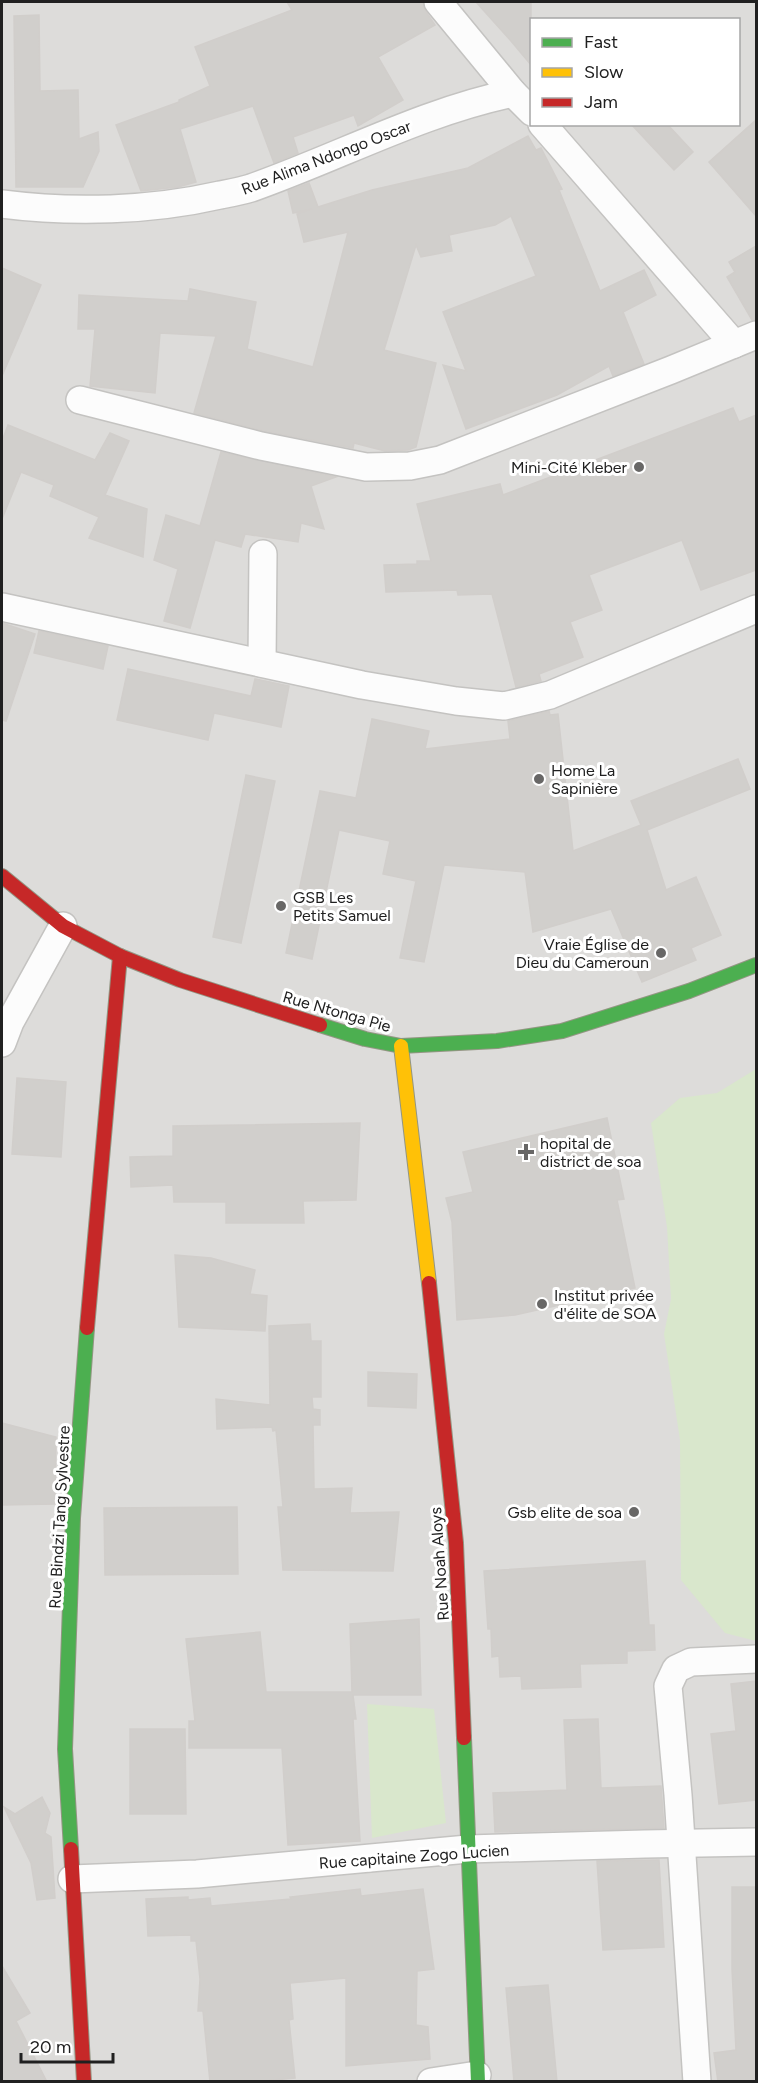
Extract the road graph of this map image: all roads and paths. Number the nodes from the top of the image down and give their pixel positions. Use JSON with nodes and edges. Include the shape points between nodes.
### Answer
{"nodes":[{"id":1,"x":438,"y":2,"type":"edge"},
{"id":2,"x":522,"y":103,"type":"edge"},
{"id":3,"x":544,"y":126,"type":"edge"},
{"id":4,"x":2,"y":204,"type":"edge"},
{"id":5,"x":745,"y":339,"type":"edge"},
{"id":6,"x":80,"y":400,"type":"dead end"},
{"id":7,"x":263,"y":554,"type":"dead end"},
{"id":8,"x":2,"y":607,"type":"edge"},
{"id":9,"x":756,"y":609,"type":"edge"},
{"id":10,"x":261,"y":663,"type":"junction"},
{"id":11,"x":2,"y":876,"type":"edge"},
{"id":12,"x":63,"y":926,"type":"junction"},
{"id":13,"x":120,"y":956,"type":"junction"},
{"id":14,"x":756,"y":965,"type":"edge"},
{"id":15,"x":2,"y":1043,"type":"edge"},
{"id":16,"x":401,"y":1046,"type":"junction"},
{"id":17,"x":756,"y":1659,"type":"edge"},
{"id":18,"x":756,"y":1842,"type":"edge"},
{"id":19,"x":681,"y":1843,"type":"junction"},
{"id":20,"x":468,"y":1849,"type":"junction"},
{"id":21,"x":72,"y":1879,"type":"junction"},
{"id":22,"x":478,"y":2078,"type":"edge"},
{"id":23,"x":84,"y":2082,"type":"edge"},
{"id":24,"x":431,"y":2082,"type":"edge"},
{"id":25,"x":697,"y":2082,"type":"edge"}],
"edges":[{"from":1,"to":2,"type":"street"},
{"from":2,"to":4,"type":"street","name":"Rue Alima Ndongo Oscar","via":[[461,106],[249,188],[203,199],[110,209]]},
{"from":3,"to":5,"type":"street"},
{"from":5,"to":6,"type":"street","via":[[440,460],[410,466],[366,467],[261,446]]},
{"from":7,"to":10,"type":"street"},
{"from":8,"to":10,"type":"street"},
{"from":9,"to":10,"type":"street","via":[[550,696],[504,706],[374,687]]},
{"from":11,"to":12,"type":"street","name":"Rue Ntonga Pie"},
{"from":12,"to":13,"type":"street","name":"Rue Ntonga Pie"},
{"from":12,"to":15,"type":"street"},
{"from":13,"to":16,"type":"street","name":"Rue Ntonga Pie","via":[[180,980],[365,1039]]},
{"from":13,"to":21,"type":"street","name":"Rue Bindzi Tang Sylvestre","via":[[73,1518],[65,1749]]},
{"from":14,"to":16,"type":"street","name":"Rue Ntonga Pie","via":[[689,991],[562,1031],[497,1041]]},
{"from":16,"to":20,"type":"street","name":"Rue Noah Aloys","via":[[456,1543]]},
{"from":17,"to":19,"type":"street","via":[[691,1662],[676,1670],[668,1686]]},
{"from":18,"to":19,"type":"street","name":"Rue capitaine Zogo Lucien"},
{"from":19,"to":20,"type":"street","name":"Rue capitaine Zogo Lucien"},
{"from":19,"to":25,"type":"street"},
{"from":20,"to":21,"type":"street","name":"Rue capitaine Zogo Lucien","via":[[197,1874]]},
{"from":20,"to":22,"type":"street","name":"Rue Noah Aloys"},
{"from":21,"to":23,"type":"street","name":"Rue Bindzi Tang Sylvestre"},
{"from":22,"to":24,"type":"street"}]}
